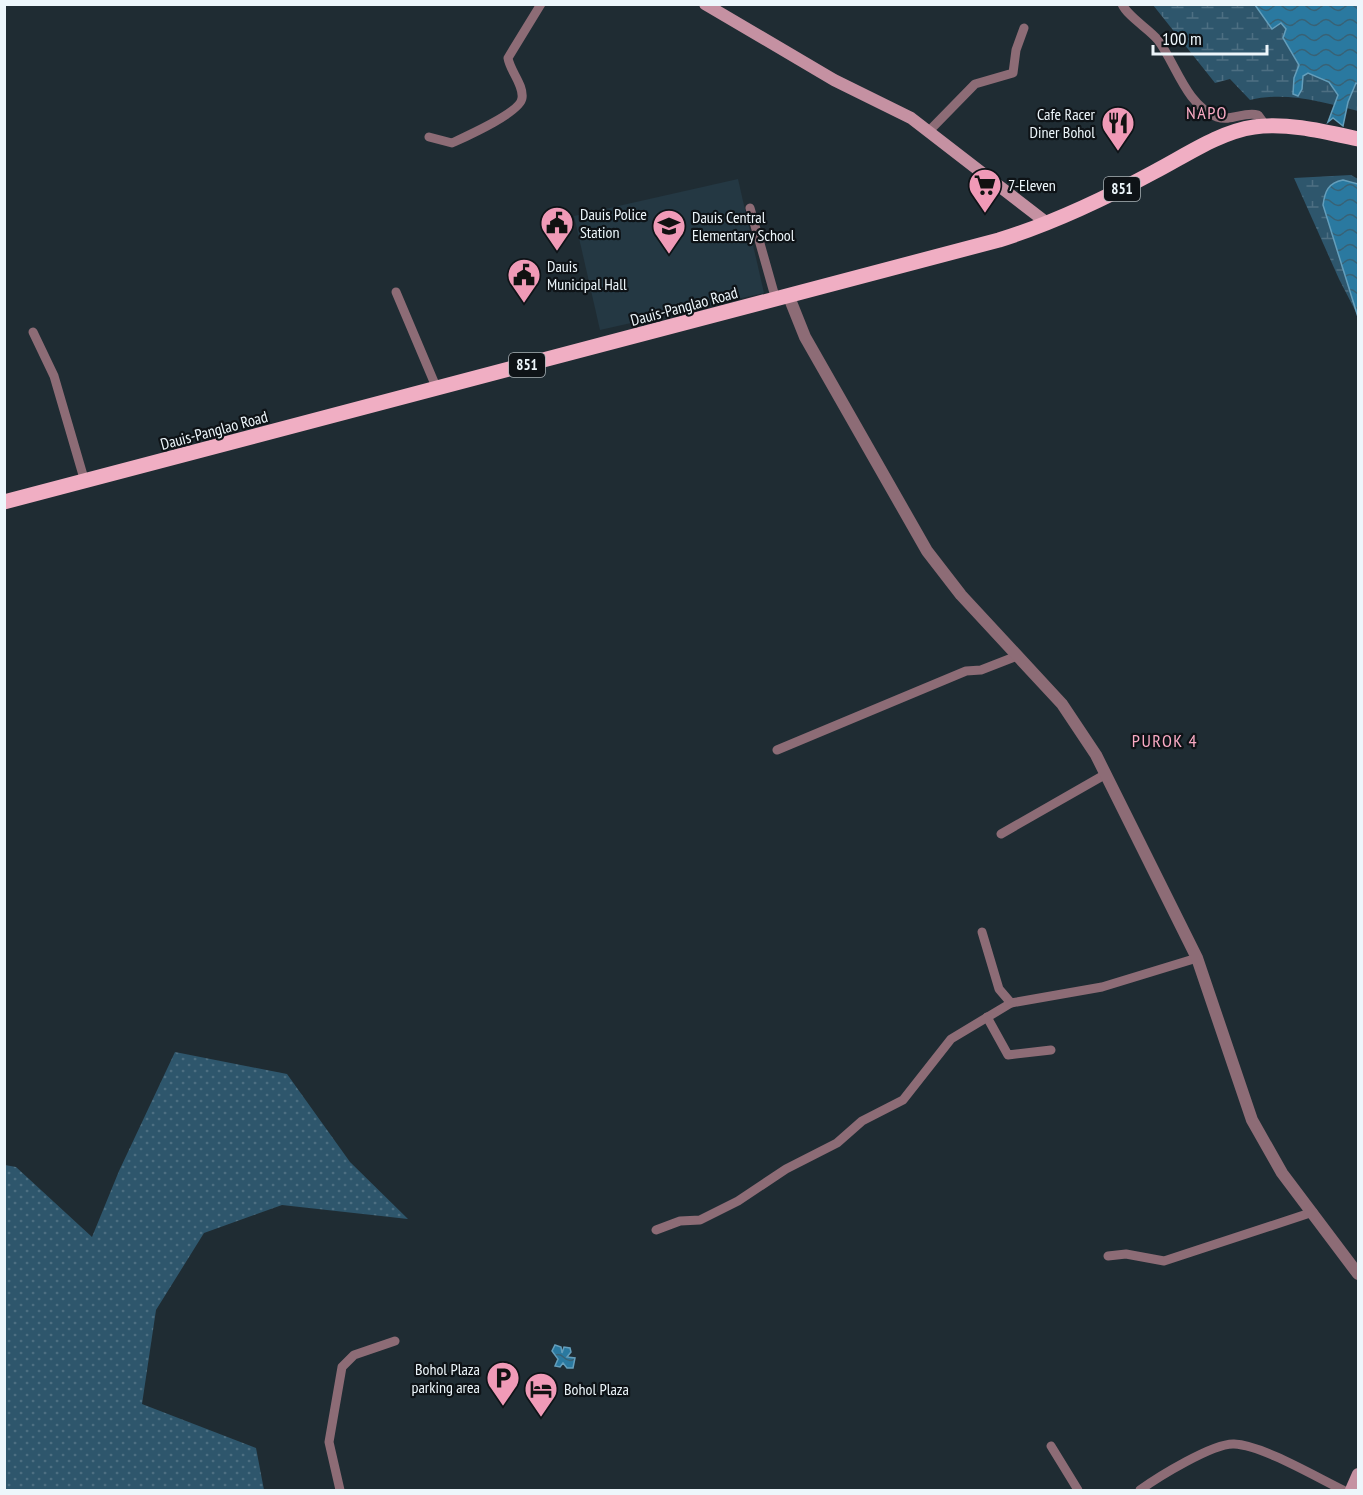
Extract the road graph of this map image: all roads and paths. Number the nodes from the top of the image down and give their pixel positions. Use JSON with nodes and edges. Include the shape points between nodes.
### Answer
{"nodes":[{"id":1,"x":541,"y":4,"type":"edge"},
{"id":2,"x":705,"y":4,"type":"edge"},
{"id":3,"x":1122,"y":4,"type":"edge"},
{"id":4,"x":1024,"y":28,"type":"dead end"},
{"id":5,"x":1266,"y":126,"type":"junction"},
{"id":6,"x":930,"y":130,"type":"junction"},
{"id":7,"x":429,"y":137,"type":"dead end"},
{"id":8,"x":1359,"y":139,"type":"edge"},
{"id":9,"x":750,"y":208,"type":"dead end"},
{"id":10,"x":1047,"y":224,"type":"junction"},
{"id":11,"x":396,"y":292,"type":"dead end"},
{"id":12,"x":783,"y":298,"type":"junction"},
{"id":13,"x":33,"y":332,"type":"dead end"},
{"id":14,"x":436,"y":389,"type":"junction"},
{"id":15,"x":85,"y":482,"type":"junction"},
{"id":16,"x":4,"y":502,"type":"edge"},
{"id":17,"x":1017,"y":656,"type":"junction"},
{"id":18,"x":777,"y":750,"type":"dead end"},
{"id":19,"x":1106,"y":774,"type":"junction"},
{"id":20,"x":1001,"y":834,"type":"dead end"},
{"id":21,"x":982,"y":932,"type":"dead end"},
{"id":22,"x":1197,"y":958,"type":"junction"},
{"id":23,"x":1011,"y":1003,"type":"junction"},
{"id":24,"x":987,"y":1017,"type":"junction"},
{"id":25,"x":1051,"y":1050,"type":"dead end"},
{"id":26,"x":1313,"y":1212,"type":"junction"},
{"id":27,"x":656,"y":1230,"type":"dead end"},
{"id":28,"x":1108,"y":1256,"type":"dead end"},
{"id":29,"x":1359,"y":1274,"type":"edge"},
{"id":30,"x":395,"y":1341,"type":"dead end"},
{"id":31,"x":1050,"y":1446,"type":"dead end"},
{"id":32,"x":1359,"y":1474,"type":"edge"},
{"id":33,"x":340,"y":1491,"type":"edge"},
{"id":34,"x":1078,"y":1491,"type":"edge"},
{"id":35,"x":1140,"y":1491,"type":"edge"},
{"id":36,"x":1343,"y":1491,"type":"edge"},
{"id":37,"x":1351,"y":1491,"type":"edge"}],
"edges":[{"from":1,"to":7,"type":"street","via":[[508,58],[521,91],[520,104],[452,143]]},
{"from":2,"to":6,"type":"main road","via":[[834,80]]},
{"from":3,"to":5,"type":"street","via":[[1158,41],[1186,88],[1205,109],[1227,118],[1258,114]]},
{"from":4,"to":6,"type":"street","via":[[1013,73],[975,84]]},
{"from":5,"to":8,"type":"main road","name":"Dauis-Panglao Road","number":"851"},
{"from":5,"to":10,"type":"main road","name":"Dauis-Panglao Road","number":"851","via":[[1233,132]]},
{"from":6,"to":10,"type":"main road"},
{"from":9,"to":12,"type":"street"},
{"from":10,"to":12,"type":"main road","name":"Dauis-Panglao Road","number":"851"},
{"from":11,"to":14,"type":"street"},
{"from":12,"to":14,"type":"main road","name":"Dauis-Panglao Road","number":"851"},
{"from":12,"to":17,"type":"street","via":[[927,551]]},
{"from":13,"to":15,"type":"street","via":[[54,376]]},
{"from":14,"to":15,"type":"main road","name":"Dauis-Panglao Road","number":"851"},
{"from":15,"to":16,"type":"main road","name":"Dauis-Panglao Road","number":"851"},
{"from":17,"to":18,"type":"street","via":[[981,670],[966,670]]},
{"from":17,"to":19,"type":"street","via":[[1062,704]]},
{"from":19,"to":20,"type":"street"},
{"from":19,"to":22,"type":"street"},
{"from":21,"to":23,"type":"street","via":[[999,988]]},
{"from":22,"to":23,"type":"street","via":[[1102,987]]},
{"from":22,"to":26,"type":"street","via":[[1252,1120],[1282,1173]]},
{"from":23,"to":24,"type":"street"},
{"from":24,"to":25,"type":"street","via":[[1008,1055]]},
{"from":24,"to":27,"type":"street","via":[[951,1039],[903,1100],[862,1121],[837,1143],[700,1220],[680,1221]]},
{"from":26,"to":28,"type":"street","via":[[1164,1261],[1126,1254]]},
{"from":26,"to":29,"type":"street"},
{"from":30,"to":33,"type":"street","via":[[354,1355],[342,1368],[329,1442]]},
{"from":31,"to":34,"type":"street"},
{"from":32,"to":37,"type":"main road"},
{"from":35,"to":36,"type":"street","via":[[1178,1465],[1232,1443],[1252,1447]]}]}
